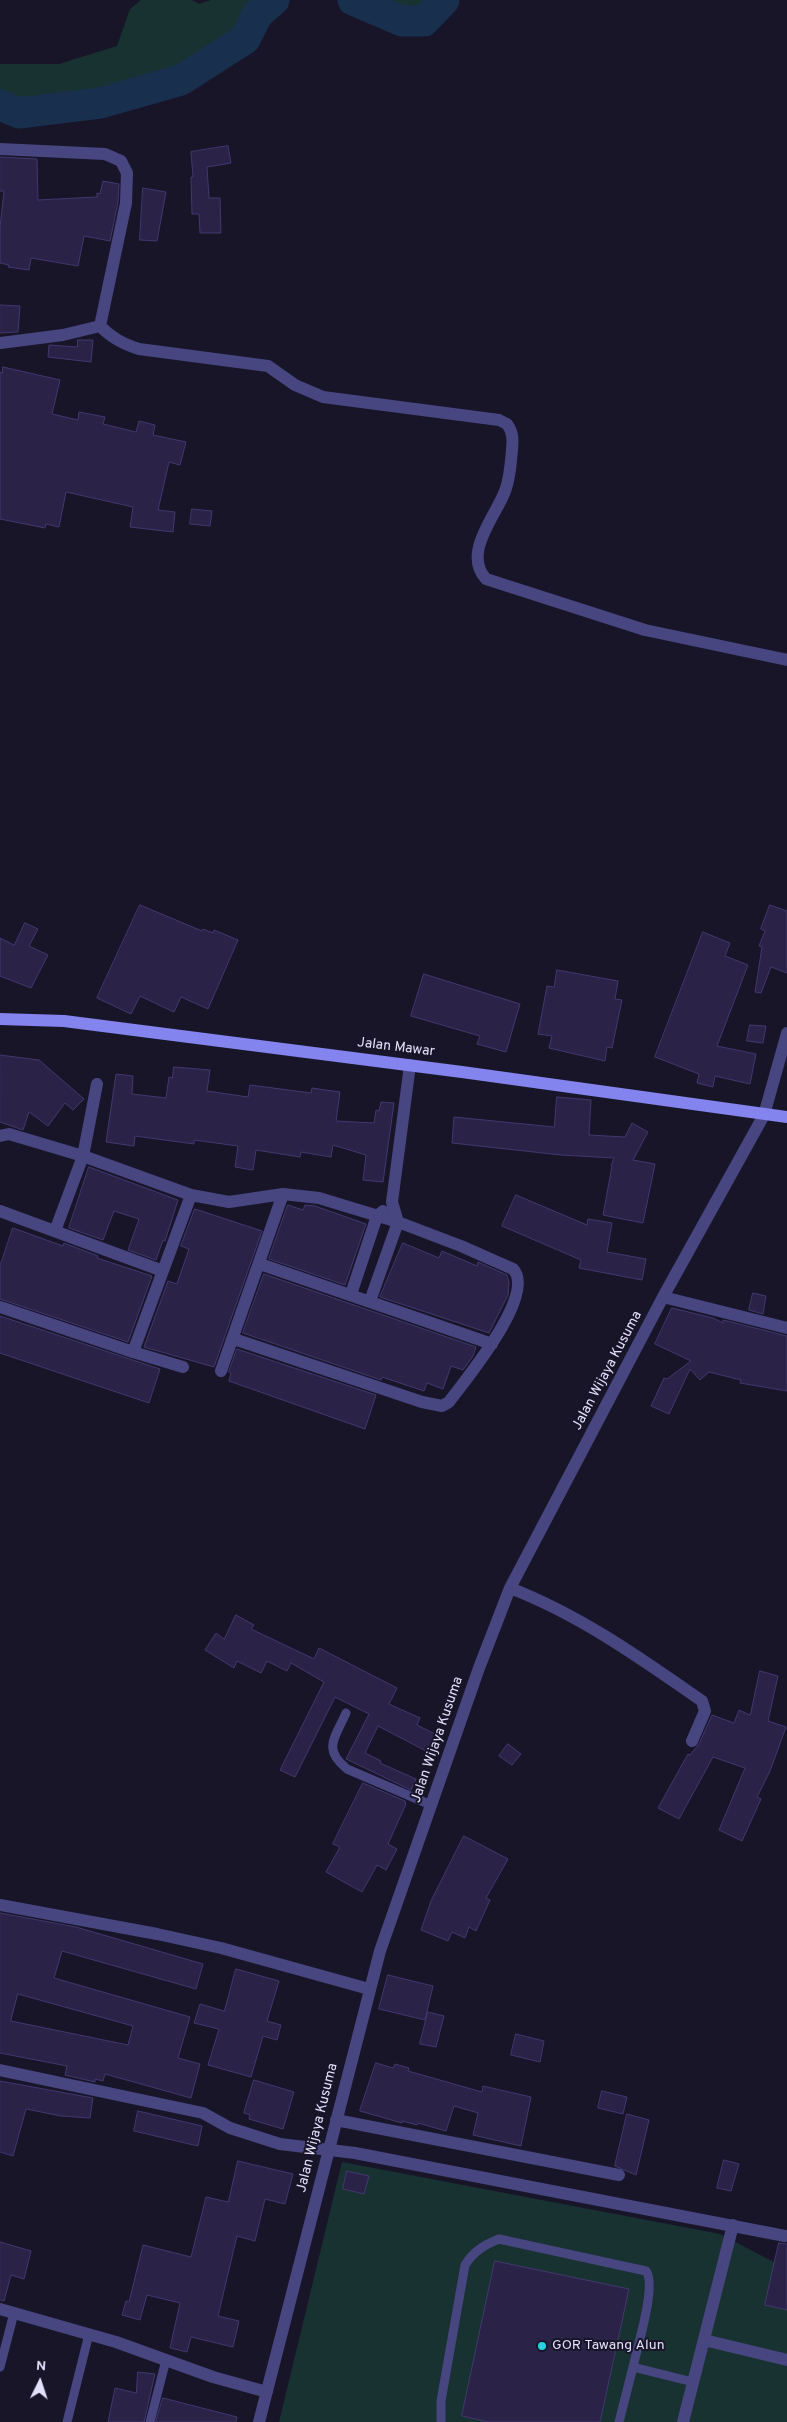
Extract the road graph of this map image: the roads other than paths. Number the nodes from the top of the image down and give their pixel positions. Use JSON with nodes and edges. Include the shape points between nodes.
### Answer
{"nodes":[{"id":1,"x":0,"y":149,"type":"edge"},
{"id":2,"x":100,"y":326,"type":"junction"},
{"id":3,"x":0,"y":343,"type":"edge"},
{"id":4,"x":787,"y":660,"type":"edge"},
{"id":5,"x":0,"y":1019,"type":"edge"},
{"id":6,"x":787,"y":1033,"type":"edge"},
{"id":7,"x":410,"y":1065,"type":"junction"},
{"id":8,"x":97,"y":1084,"type":"dead end"},
{"id":9,"x":764,"y":1115,"type":"junction"},
{"id":10,"x":787,"y":1117,"type":"edge"},
{"id":11,"x":0,"y":1136,"type":"edge"},
{"id":12,"x":83,"y":1156,"type":"junction"},
{"id":13,"x":283,"y":1194,"type":"junction"},
{"id":14,"x":191,"y":1195,"type":"junction"},
{"id":15,"x":392,"y":1202,"type":"junction"},
{"id":16,"x":0,"y":1211,"type":"edge"},
{"id":17,"x":377,"y":1216,"type":"junction"},
{"id":18,"x":398,"y":1222,"type":"junction"},
{"id":19,"x":55,"y":1231,"type":"junction"},
{"id":20,"x":260,"y":1264,"type":"junction"},
{"id":21,"x":163,"y":1271,"type":"junction"},
{"id":22,"x":351,"y":1294,"type":"junction"},
{"id":23,"x":663,"y":1297,"type":"junction"},
{"id":24,"x":370,"y":1301,"type":"junction"},
{"id":25,"x":0,"y":1307,"type":"edge"},
{"id":26,"x":787,"y":1328,"type":"edge"},
{"id":27,"x":234,"y":1338,"type":"junction"},
{"id":28,"x":492,"y":1344,"type":"junction"},
{"id":29,"x":133,"y":1352,"type":"junction"},
{"id":30,"x":183,"y":1367,"type":"dead end"},
{"id":31,"x":221,"y":1371,"type":"dead end"},
{"id":32,"x":510,"y":1588,"type":"junction"},
{"id":33,"x":346,"y":1713,"type":"dead end"},
{"id":34,"x":692,"y":1740,"type":"dead end"},
{"id":35,"x":431,"y":1806,"type":"junction"},
{"id":36,"x":0,"y":1905,"type":"edge"},
{"id":37,"x":369,"y":1989,"type":"junction"},
{"id":38,"x":0,"y":2070,"type":"edge"},
{"id":39,"x":336,"y":2120,"type":"junction"},
{"id":40,"x":329,"y":2149,"type":"junction"},
{"id":41,"x":619,"y":2175,"type":"dead end"},
{"id":42,"x":733,"y":2225,"type":"junction"},
{"id":43,"x":785,"y":2236,"type":"dead end"},
{"id":44,"x":0,"y":2309,"type":"edge"},
{"id":45,"x":14,"y":2313,"type":"junction"},
{"id":46,"x":89,"y":2334,"type":"junction"},
{"id":47,"x":704,"y":2340,"type":"junction"},
{"id":48,"x":166,"y":2360,"type":"junction"},
{"id":49,"x":787,"y":2360,"type":"edge"},
{"id":50,"x":0,"y":2367,"type":"edge"},
{"id":51,"x":633,"y":2367,"type":"junction"},
{"id":52,"x":693,"y":2382,"type":"junction"},
{"id":53,"x":267,"y":2392,"type":"junction"},
{"id":54,"x":67,"y":2422,"type":"edge"},
{"id":55,"x":150,"y":2422,"type":"edge"},
{"id":56,"x":258,"y":2422,"type":"edge"},
{"id":57,"x":442,"y":2422,"type":"edge"},
{"id":58,"x":619,"y":2422,"type":"edge"},
{"id":59,"x":682,"y":2422,"type":"edge"}],
"edges":[{"from":1,"to":2,"type":"street","via":[[105,154],[121,161],[127,174],[126,203]]},
{"from":2,"to":3,"type":"street","via":[[63,335]]},
{"from":2,"to":4,"type":"street","via":[[109,336],[139,350],[268,366],[295,386],[322,397],[499,420],[507,424],[513,435],[510,477],[481,541],[477,563],[479,572],[486,579],[645,630]]},
{"from":5,"to":7,"type":"street","name":"Jalan Mawar","via":[[64,1021]]},
{"from":6,"to":9,"type":"street","name":"Jalan Wijaya Kusuma"},
{"from":7,"to":9,"type":"street","name":"Jalan Mawar"},
{"from":7,"to":15,"type":"street"},
{"from":8,"to":12,"type":"street"},
{"from":9,"to":10,"type":"street","name":"Jalan Mawar"},
{"from":9,"to":23,"type":"street","name":"Jalan Wijaya Kusuma"},
{"from":11,"to":12,"type":"street","via":[[10,1134]]},
{"from":12,"to":14,"type":"street"},
{"from":12,"to":19,"type":"street"},
{"from":13,"to":14,"type":"street","via":[[229,1202]]},
{"from":13,"to":17,"type":"street","via":[[319,1198]]},
{"from":13,"to":20,"type":"street"},
{"from":14,"to":21,"type":"street"},
{"from":15,"to":17,"type":"street"},
{"from":15,"to":18,"type":"street"},
{"from":16,"to":19,"type":"street"},
{"from":17,"to":18,"type":"street"},
{"from":17,"to":22,"type":"street"},
{"from":18,"to":24,"type":"street"},
{"from":18,"to":28,"type":"street","via":[[461,1246],[518,1274],[520,1283],[516,1298]]},
{"from":19,"to":21,"type":"street"},
{"from":20,"to":22,"type":"street"},
{"from":20,"to":27,"type":"street"},
{"from":21,"to":29,"type":"street"},
{"from":22,"to":24,"type":"street"},
{"from":23,"to":26,"type":"street"},
{"from":23,"to":32,"type":"street","name":"Jalan Wijaya Kusuma"},
{"from":24,"to":28,"type":"street"},
{"from":25,"to":29,"type":"street"},
{"from":27,"to":28,"type":"street","via":[[442,1406],[449,1402]]},
{"from":27,"to":31,"type":"street"},
{"from":29,"to":30,"type":"street"},
{"from":32,"to":34,"type":"street","via":[[581,1621],[621,1644],[702,1701],[704,1710]]},
{"from":32,"to":35,"type":"street","name":"Jalan Wijaya Kusuma"},
{"from":33,"to":35,"type":"lane","via":[[332,1745],[335,1760],[347,1769]]},
{"from":35,"to":37,"type":"street","name":"Jalan Wijaya Kusuma"},
{"from":36,"to":37,"type":"street","via":[[222,1948]]},
{"from":37,"to":39,"type":"street","name":"Jalan Wijaya Kusuma"},
{"from":38,"to":40,"type":"street","via":[[202,2113],[230,2128],[280,2144]]},
{"from":39,"to":40,"type":"street","name":"Jalan Wijaya Kusuma"},
{"from":39,"to":41,"type":"street"},
{"from":40,"to":42,"type":"street"},
{"from":40,"to":53,"type":"street","name":"Jalan Wijaya Kusuma"},
{"from":42,"to":43,"type":"street"},
{"from":42,"to":47,"type":"street"},
{"from":44,"to":45,"type":"street"},
{"from":45,"to":46,"type":"street"},
{"from":45,"to":50,"type":"lane"},
{"from":46,"to":48,"type":"street"},
{"from":46,"to":54,"type":"lane"},
{"from":47,"to":49,"type":"street"},
{"from":47,"to":52,"type":"street"},
{"from":48,"to":53,"type":"street"},
{"from":48,"to":55,"type":"lane"},
{"from":51,"to":52,"type":"lane"},
{"from":51,"to":57,"type":"lane","via":[[650,2288],[646,2270],[499,2239],[478,2249],[464,2265],[441,2401]]},
{"from":51,"to":58,"type":"lane"},
{"from":52,"to":59,"type":"street"},
{"from":53,"to":56,"type":"street","name":"Jalan Wijaya Kusuma"}]}
